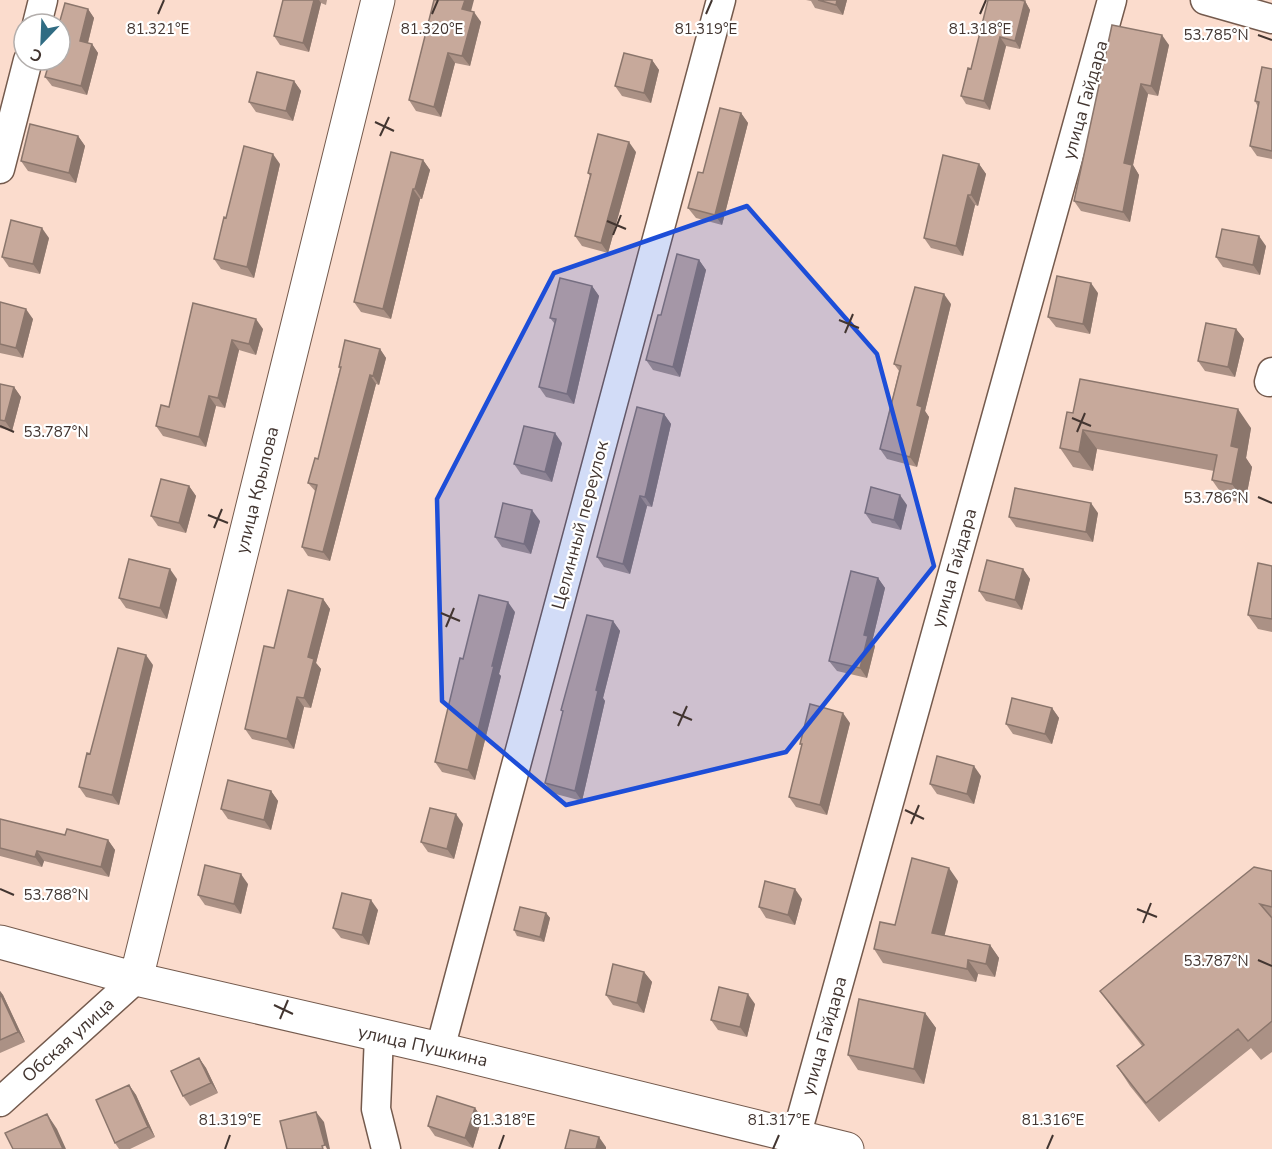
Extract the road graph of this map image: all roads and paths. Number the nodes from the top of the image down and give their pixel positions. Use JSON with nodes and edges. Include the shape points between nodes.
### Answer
{"nodes":[{"id":1,"x":378,"y":0,"type":"edge"},
{"id":2,"x":721,"y":0,"type":"edge"},
{"id":3,"x":1113,"y":0,"type":"edge"},
{"id":4,"x":1205,"y":0,"type":"edge"},
{"id":5,"x":1272,"y":19,"type":"edge"},
{"id":6,"x":25,"y":72,"type":"edge"},
{"id":7,"x":0,"y":169,"type":"edge"},
{"id":8,"x":0,"y":942,"type":"edge"},
{"id":9,"x":136,"y":979,"type":"junction"},
{"id":10,"x":379,"y":1035,"type":"junction"},
{"id":11,"x":440,"y":1049,"type":"junction"},
{"id":12,"x":0,"y":1102,"type":"edge"},
{"id":13,"x":796,"y":1137,"type":"junction"},
{"id":14,"x":386,"y":1149,"type":"edge"},
{"id":15,"x":847,"y":1149,"type":"edge"}],
"edges":[{"from":1,"to":9,"type":"street","name":"улица Крылова"},
{"from":2,"to":11,"type":"street","name":"Целинный переулок"},
{"from":3,"to":13,"type":"street","name":"улица Гайдара"},
{"from":4,"to":5,"type":"street"},
{"from":6,"to":7,"type":"street"},
{"from":8,"to":9,"type":"street","name":"улица Пушкина"},
{"from":9,"to":10,"type":"street","name":"улица Пушкина"},
{"from":9,"to":12,"type":"street","name":"Обская улица"},
{"from":10,"to":11,"type":"street","name":"улица Пушкина"},
{"from":10,"to":14,"type":"street","via":[[376,1109]]},
{"from":11,"to":13,"type":"street","name":"улица Пушкина"},
{"from":13,"to":15,"type":"street","name":"улица Пушкина"}]}
